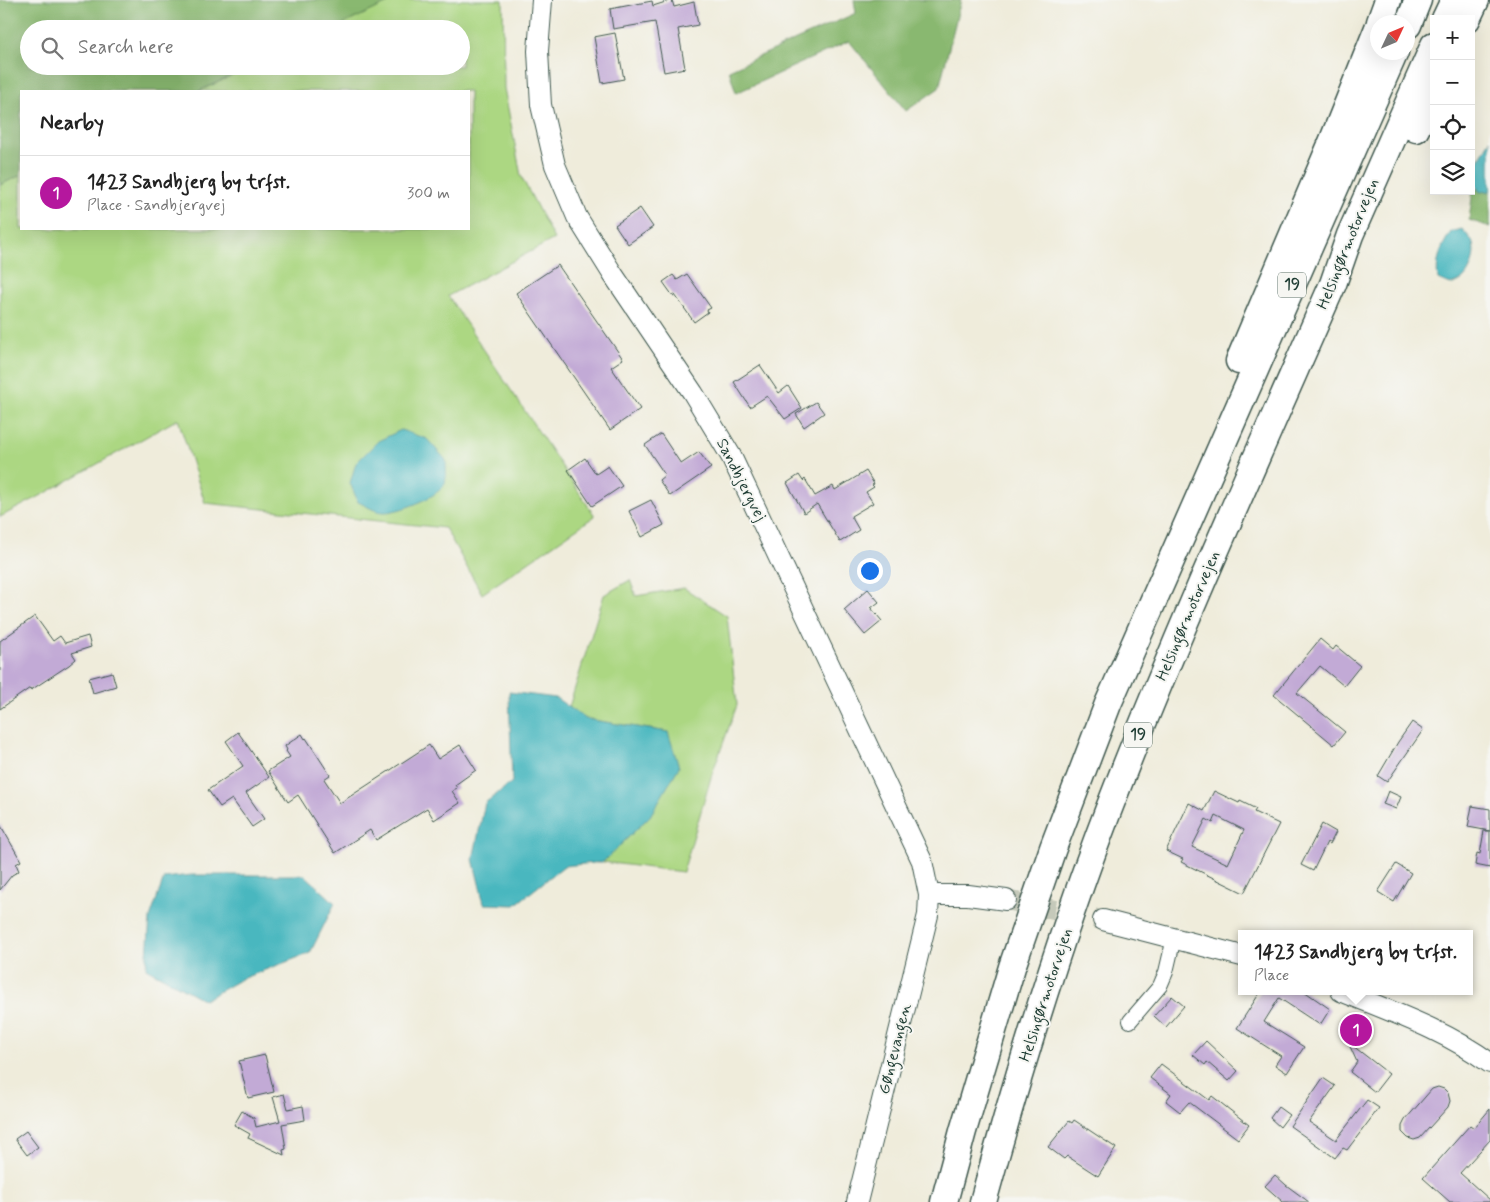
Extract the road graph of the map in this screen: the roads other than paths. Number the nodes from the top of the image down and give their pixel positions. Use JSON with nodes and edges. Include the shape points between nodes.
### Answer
{"nodes":[{"id":1,"x":542,"y":0,"type":"edge"},
{"id":2,"x":1388,"y":0,"type":"edge"},
{"id":3,"x":1418,"y":0,"type":"edge"},
{"id":4,"x":1454,"y":0,"type":"edge"},
{"id":5,"x":1476,"y":0,"type":"edge"},
{"id":6,"x":1383,"y":15,"type":"edge"},
{"id":7,"x":1412,"y":15,"type":"edge"},
{"id":8,"x":1448,"y":15,"type":"edge"},
{"id":9,"x":1469,"y":15,"type":"edge"},
{"id":10,"x":1370,"y":48,"type":"edge"},
{"id":11,"x":1430,"y":54,"type":"edge"},
{"id":12,"x":1391,"y":60,"type":"edge"},
{"id":13,"x":1430,"y":100,"type":"edge"},
{"id":14,"x":1333,"y":284,"type":"junction"},
{"id":15,"x":1189,"y":519,"type":"junction"},
{"id":16,"x":929,"y":896,"type":"junction"},
{"id":17,"x":1006,"y":900,"type":"tunnel mouth"},
{"id":18,"x":1102,"y":920,"type":"tunnel mouth"},
{"id":19,"x":1174,"y":938,"type":"junction"},
{"id":20,"x":1238,"y":955,"type":"edge"},
{"id":21,"x":1351,"y":995,"type":"edge"},
{"id":22,"x":1130,"y":1021,"type":"dead end"},
{"id":23,"x":1490,"y":1063,"type":"edge"},
{"id":24,"x":857,"y":1202,"type":"edge"},
{"id":25,"x":944,"y":1202,"type":"edge"},
{"id":26,"x":983,"y":1202,"type":"edge"}],
"edges":[{"from":1,"to":16,"type":"street","name":"Sandbjergvej","via":[[538,51],[541,105],[555,165],[577,217],[732,456],[922,861]]},
{"from":2,"to":6,"type":"highway"},
{"from":3,"to":7,"type":"highway"},
{"from":4,"to":8,"type":"highway"},
{"from":5,"to":9,"type":"highway"},
{"from":10,"to":15,"type":"highway","via":[[1230,384]]},
{"from":11,"to":14,"type":"highway","name":"Helsingørmotorvejen","number":"19","via":[[1350,235]]},
{"from":12,"to":15,"type":"highway","name":"Helsingørmotorvejen","number":"19"},
{"from":13,"to":14,"type":"highway","via":[[1363,243]]},
{"from":14,"to":26,"type":"highway","name":"Helsingørmotorvejen","number":"19","via":[[1172,650],[1107,813],[1052,970]]},
{"from":15,"to":25,"type":"highway","name":"Helsingørmotorvejen","number":"19","via":[[1108,704],[1053,848],[1012,967]]},
{"from":16,"to":17,"type":"street","via":[[968,895]]},
{"from":16,"to":24,"type":"street","name":"Gøngevangen","via":[[928,915]]},
{"from":18,"to":19,"type":"street"},
{"from":19,"to":20,"type":"street"},
{"from":19,"to":22,"type":"street","via":[[1160,986]]},
{"from":21,"to":23,"type":"street","via":[[1432,1028]]}]}
